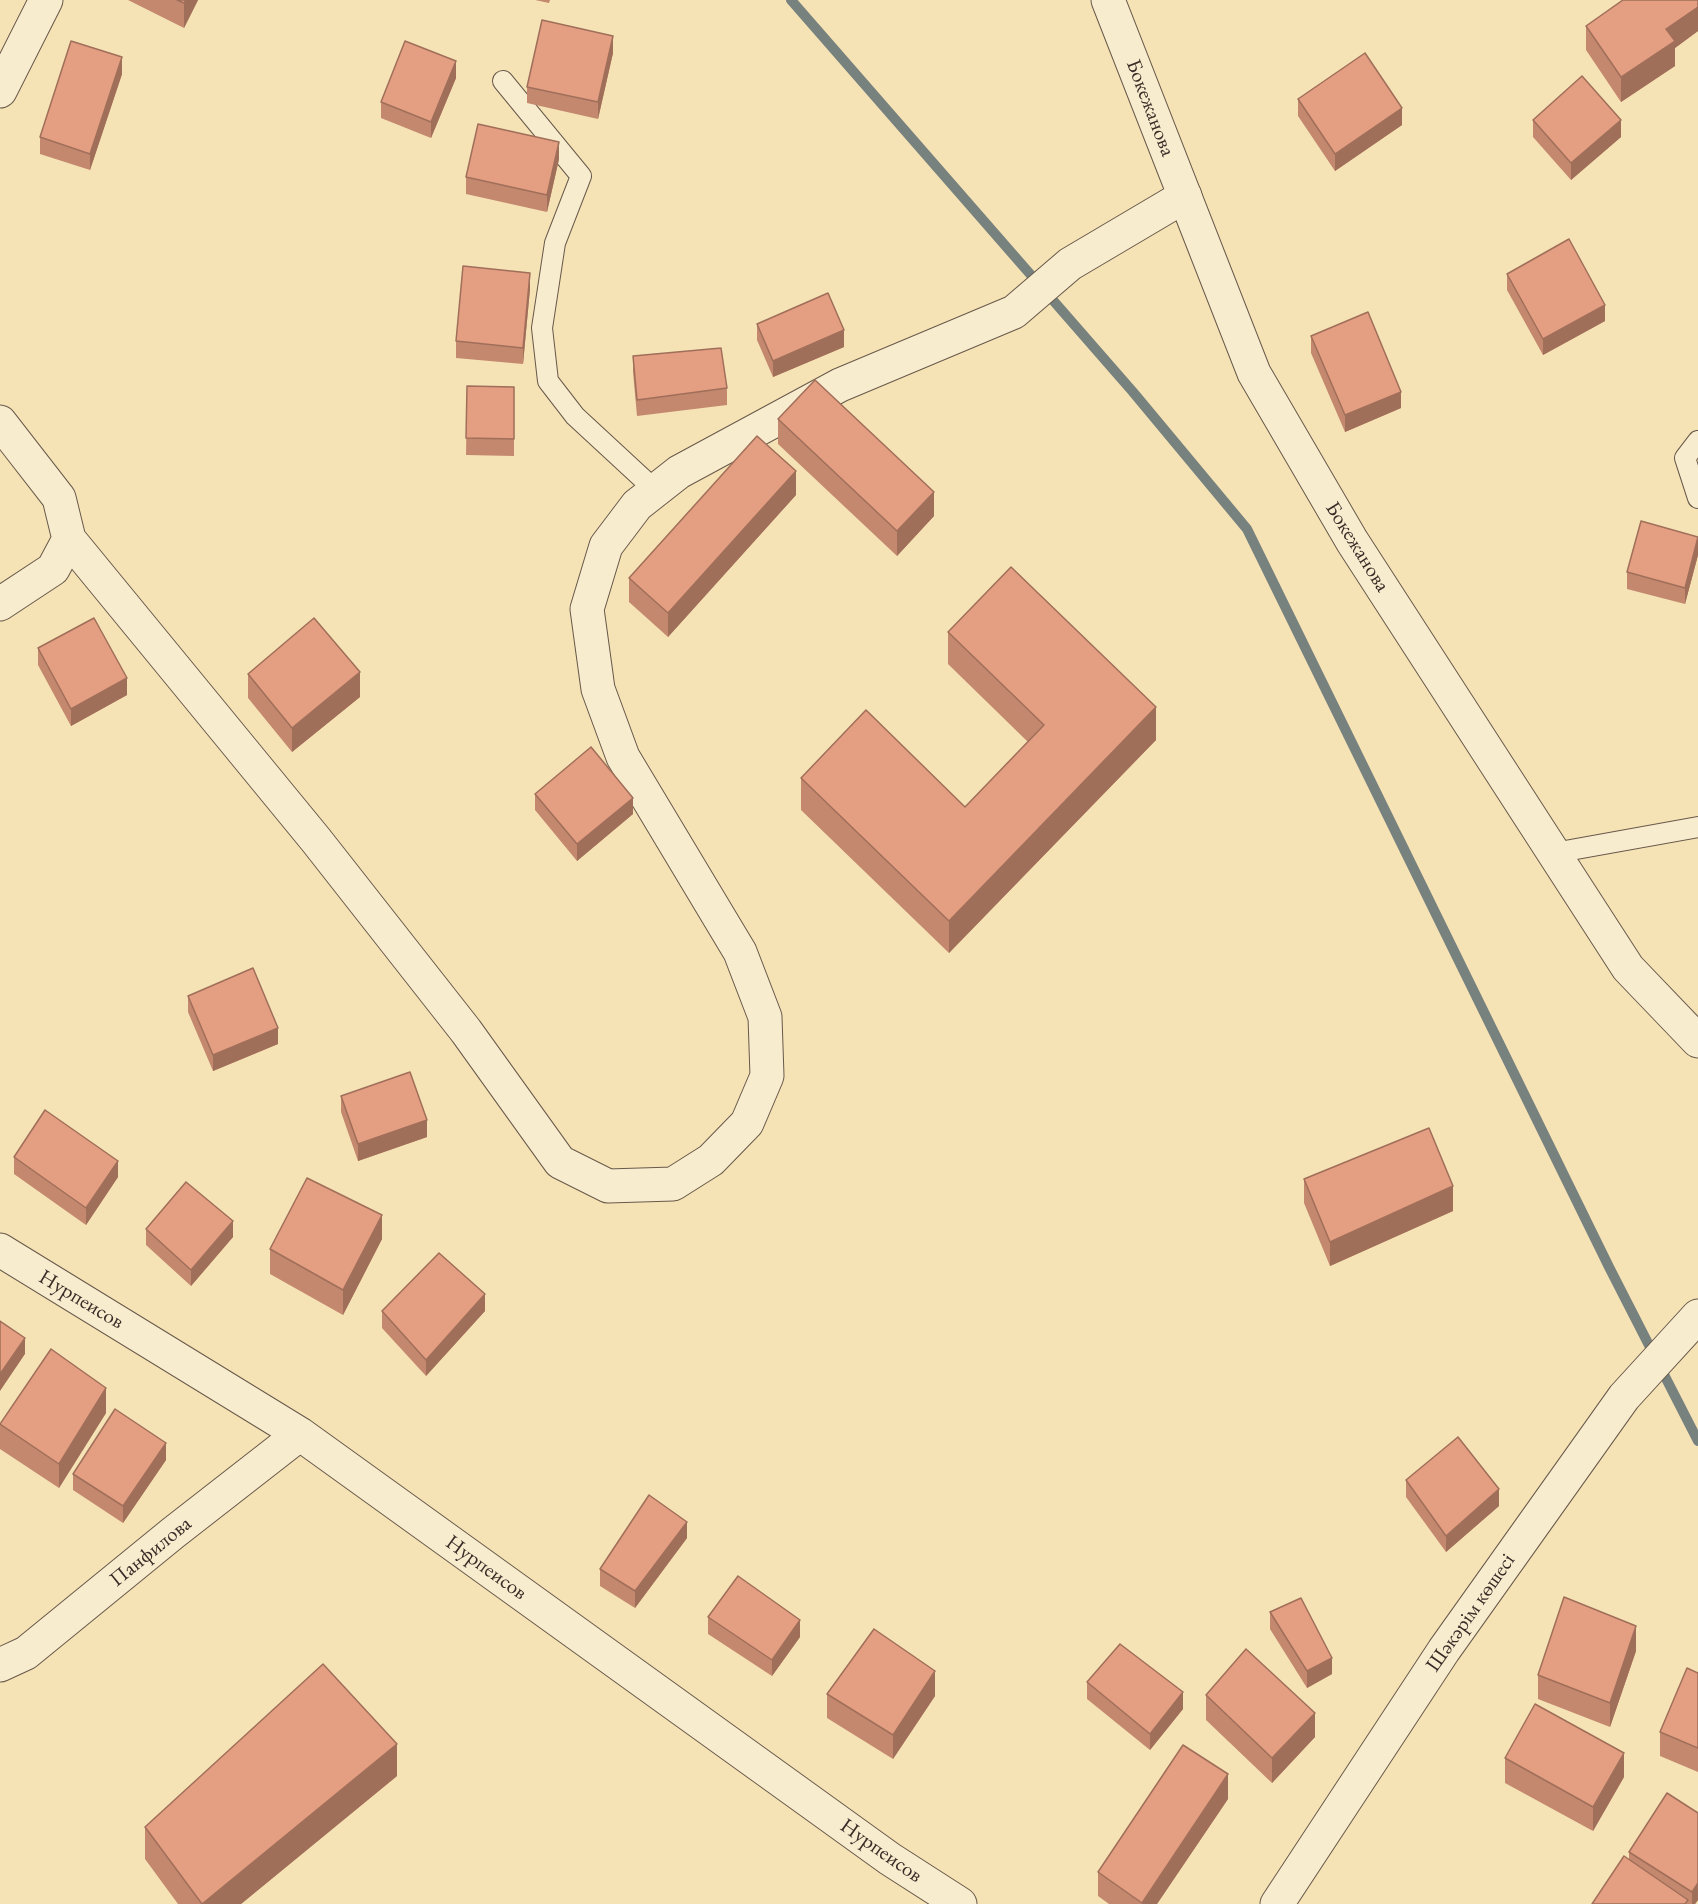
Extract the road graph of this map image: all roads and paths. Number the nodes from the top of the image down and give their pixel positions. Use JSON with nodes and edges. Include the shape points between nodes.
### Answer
{"nodes":[{"id":1,"x":46,"y":0,"type":"edge"},
{"id":2,"x":1108,"y":0,"type":"edge"},
{"id":3,"x":502,"y":81,"type":"dead end"},
{"id":4,"x":0,"y":91,"type":"edge"},
{"id":5,"x":1185,"y":196,"type":"junction"},
{"id":6,"x":0,"y":422,"type":"edge"},
{"id":7,"x":1698,"y":441,"type":"edge"},
{"id":8,"x":655,"y":490,"type":"junction"},
{"id":9,"x":1698,"y":498,"type":"edge"},
{"id":10,"x":69,"y":539,"type":"junction"},
{"id":11,"x":0,"y":604,"type":"edge"},
{"id":12,"x":1698,"y":827,"type":"edge"},
{"id":13,"x":1554,"y":853,"type":"junction"},
{"id":14,"x":1698,"y":1041,"type":"edge"},
{"id":15,"x":0,"y":1250,"type":"edge"},
{"id":16,"x":1690,"y":1325,"type":"edge"},
{"id":17,"x":300,"y":1434,"type":"junction"},
{"id":18,"x":0,"y":1665,"type":"edge"},
{"id":19,"x":960,"y":1904,"type":"edge"},
{"id":20,"x":1277,"y":1904,"type":"edge"}],
"edges":[{"from":1,"to":4,"type":"street"},
{"from":2,"to":5,"type":"street","name":"Бокежанова"},
{"from":3,"to":8,"type":"lane","via":[[581,176],[555,243],[542,328],[548,381],[575,416]]},
{"from":5,"to":8,"type":"street","via":[[1070,264],[1014,312],[840,385],[679,472]]},
{"from":5,"to":13,"type":"street","name":"Бокежанова","via":[[1254,373],[1352,541]]},
{"from":6,"to":10,"type":"street","via":[[59,498]]},
{"from":7,"to":9,"type":"lane","via":[[1685,458]]},
{"from":8,"to":10,"type":"street","via":[[637,504],[606,546],[587,609],[598,689],[622,757],[740,952],[765,1017],[767,1076],[747,1123],[711,1160],[673,1184],[608,1186],[560,1162],[466,1031],[316,840]]},
{"from":10,"to":11,"type":"street","via":[[53,569]]},
{"from":12,"to":13,"type":"lane"},
{"from":13,"to":14,"type":"street","name":"Бокежанова","via":[[1628,968]]},
{"from":15,"to":17,"type":"street","name":"Нурпеисов"},
{"from":16,"to":20,"type":"street","name":"Шәкәрім көшесі","via":[[1624,1397],[1444,1650]]},
{"from":17,"to":18,"type":"street","name":"Панфилова","via":[[26,1653]]},
{"from":17,"to":19,"type":"street","name":"Нурпеисов","via":[[880,1852]]}]}
